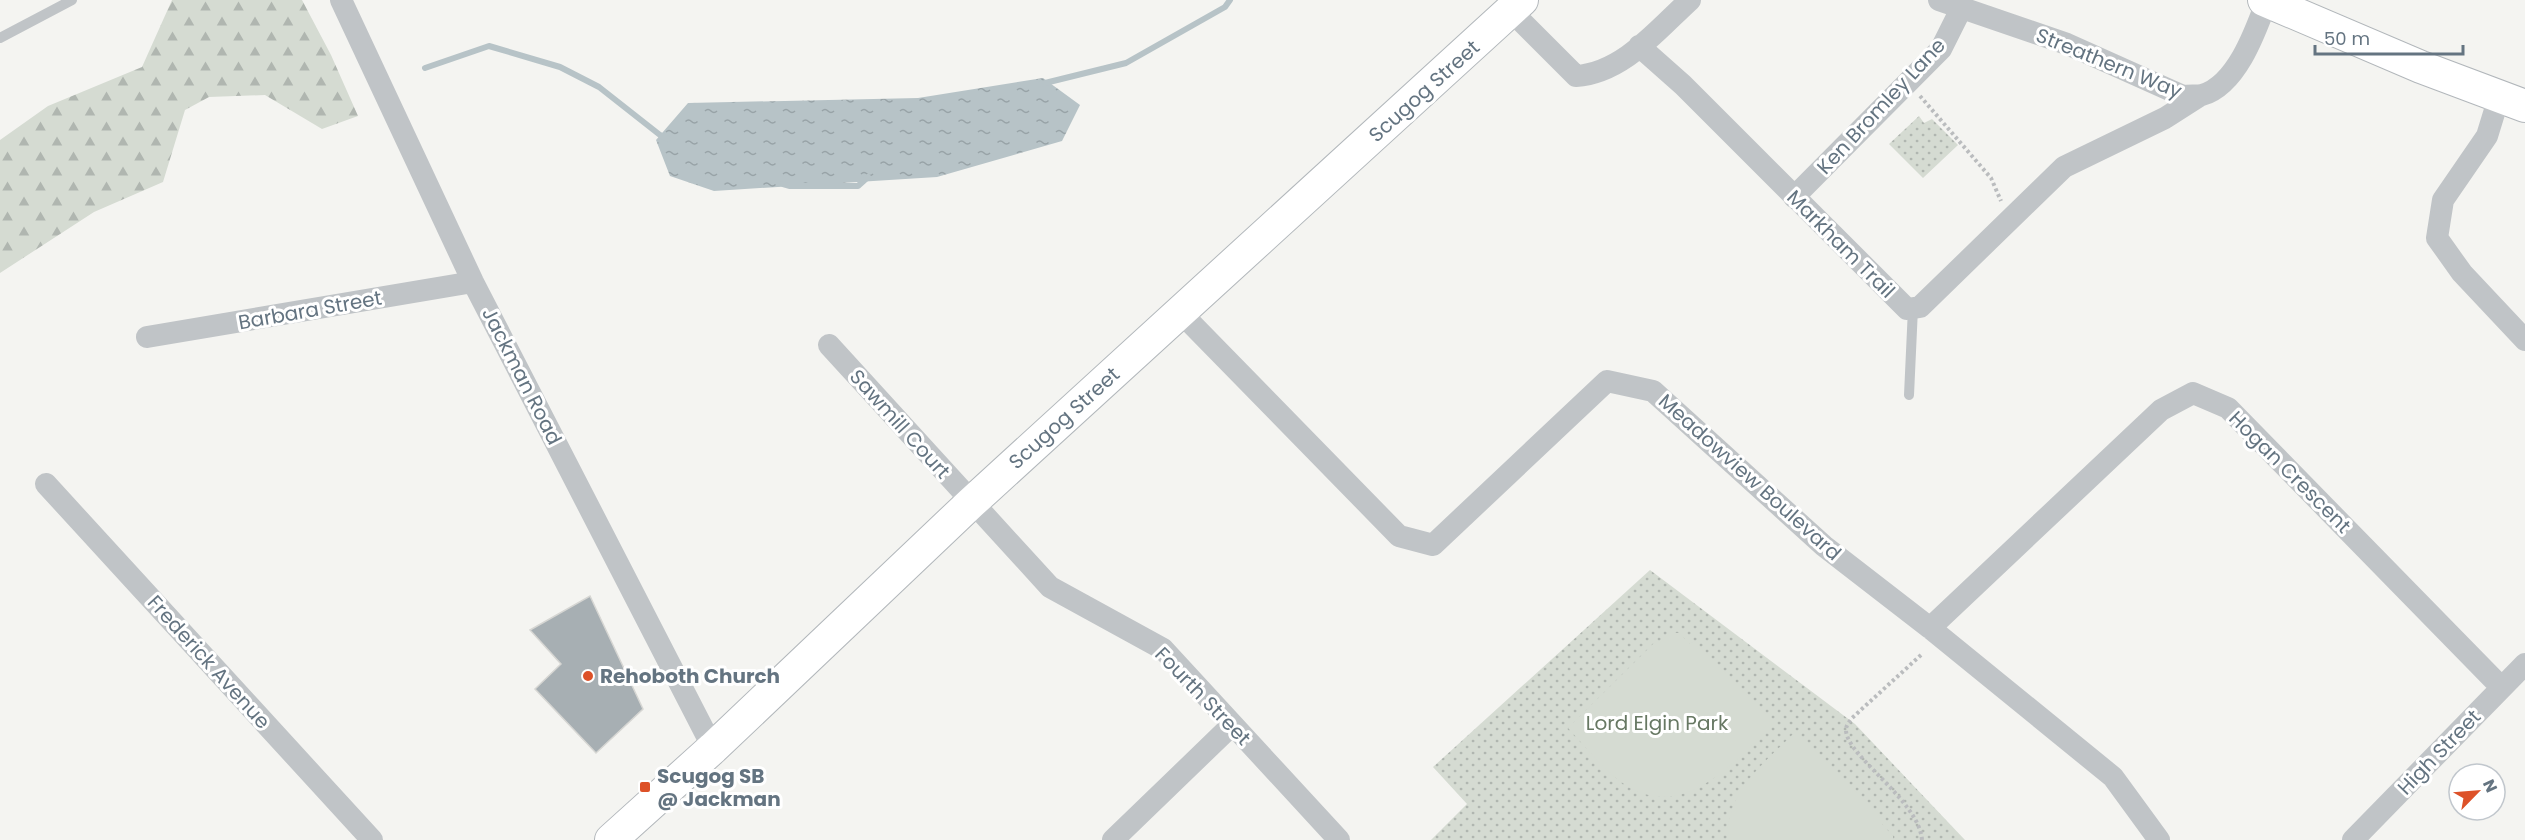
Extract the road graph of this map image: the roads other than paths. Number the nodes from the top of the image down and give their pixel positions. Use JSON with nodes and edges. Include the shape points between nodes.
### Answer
{"nodes":[{"id":1,"x":72,"y":0,"type":"edge"},
{"id":2,"x":341,"y":0,"type":"edge"},
{"id":3,"x":1690,"y":0,"type":"edge"},
{"id":4,"x":1939,"y":0,"type":"edge"},
{"id":5,"x":2266,"y":0,"type":"edge"},
{"id":6,"x":1516,"y":6,"type":"edge"},
{"id":7,"x":1961,"y":9,"type":"junction"},
{"id":8,"x":0,"y":38,"type":"edge"},
{"id":9,"x":1639,"y":46,"type":"junction"},
{"id":10,"x":2202,"y":95,"type":"junction"},
{"id":11,"x":2518,"y":101,"type":"edge"},
{"id":12,"x":1794,"y":196,"type":"junction"},
{"id":13,"x":473,"y":282,"type":"junction"},
{"id":14,"x":1912,"y":308,"type":"junction"},
{"id":15,"x":1180,"y":312,"type":"junction"},
{"id":16,"x":147,"y":337,"type":"dead end"},
{"id":17,"x":2525,"y":340,"type":"edge"},
{"id":18,"x":829,"y":345,"type":"dead end"},
{"id":19,"x":1909,"y":395,"type":"dead end"},
{"id":20,"x":46,"y":484,"type":"dead end"},
{"id":21,"x":971,"y":503,"type":"junction"},
{"id":22,"x":1930,"y":628,"type":"junction"},
{"id":23,"x":2525,"y":664,"type":"edge"},
{"id":24,"x":2501,"y":687,"type":"junction"},
{"id":25,"x":1232,"y":726,"type":"junction"},
{"id":26,"x":713,"y":748,"type":"junction"},
{"id":27,"x":372,"y":840,"type":"edge"},
{"id":28,"x":611,"y":840,"type":"edge"},
{"id":29,"x":1113,"y":840,"type":"edge"},
{"id":30,"x":1339,"y":840,"type":"edge"},
{"id":31,"x":2159,"y":840,"type":"edge"},
{"id":32,"x":2353,"y":840,"type":"edge"}],
"edges":[{"from":1,"to":8,"type":"lane"},
{"from":2,"to":13,"type":"street","name":"Jackman Road"},
{"from":3,"to":9,"type":"street"},
{"from":4,"to":7,"type":"street","name":"Streathern Way"},
{"from":5,"to":10,"type":"street","name":"Streathern Way","via":[[2255,34],[2235,68],[2216,88]]},
{"from":5,"to":11,"type":"street"},
{"from":6,"to":9,"type":"street","via":[[1576,76],[1593,75],[1614,66]]},
{"from":6,"to":15,"type":"street","name":"Scugog Street"},
{"from":7,"to":10,"type":"street","name":"Streathern Way","via":[[2067,44],[2184,96]]},
{"from":7,"to":12,"type":"street","name":"Ken Bromley Lane","via":[[1941,49]]},
{"from":9,"to":12,"type":"street","name":"Markham Trail"},
{"from":10,"to":14,"type":"street","name":"Markham Trail","via":[[2064,168],[1920,307]]},
{"from":11,"to":17,"type":"street","via":[[2487,136],[2443,200],[2437,238],[2462,273]]},
{"from":12,"to":14,"type":"street","name":"Markham Trail","via":[[1888,292],[1907,309]]},
{"from":13,"to":16,"type":"street","name":"Barbara Street"},
{"from":13,"to":26,"type":"street","name":"Jackman Road"},
{"from":14,"to":19,"type":"lane"},
{"from":15,"to":21,"type":"street","name":"Scugog Street"},
{"from":15,"to":22,"type":"street","name":"Meadowview Boulevard","via":[[1398,536],[1433,545],[1607,381],[1653,391],[1824,546]]},
{"from":18,"to":21,"type":"street","name":"Sawmill Court"},
{"from":20,"to":27,"type":"street","name":"Frederick Avenue"},
{"from":21,"to":25,"type":"street","name":"Fourth Street","via":[[1050,587],[1163,649]]},
{"from":21,"to":26,"type":"street","name":"Scugog Street"},
{"from":22,"to":24,"type":"street","name":"Hogan Crescent","via":[[2161,410],[2193,393],[2228,408]]},
{"from":22,"to":31,"type":"street","name":"Meadowview Boulevard","via":[[2113,777]]},
{"from":23,"to":24,"type":"street","name":"High Street"},
{"from":24,"to":32,"type":"street","name":"High Street"},
{"from":25,"to":29,"type":"street"},
{"from":25,"to":30,"type":"street","name":"Fourth Street"},
{"from":26,"to":28,"type":"street","name":"Scugog Street"}]}
